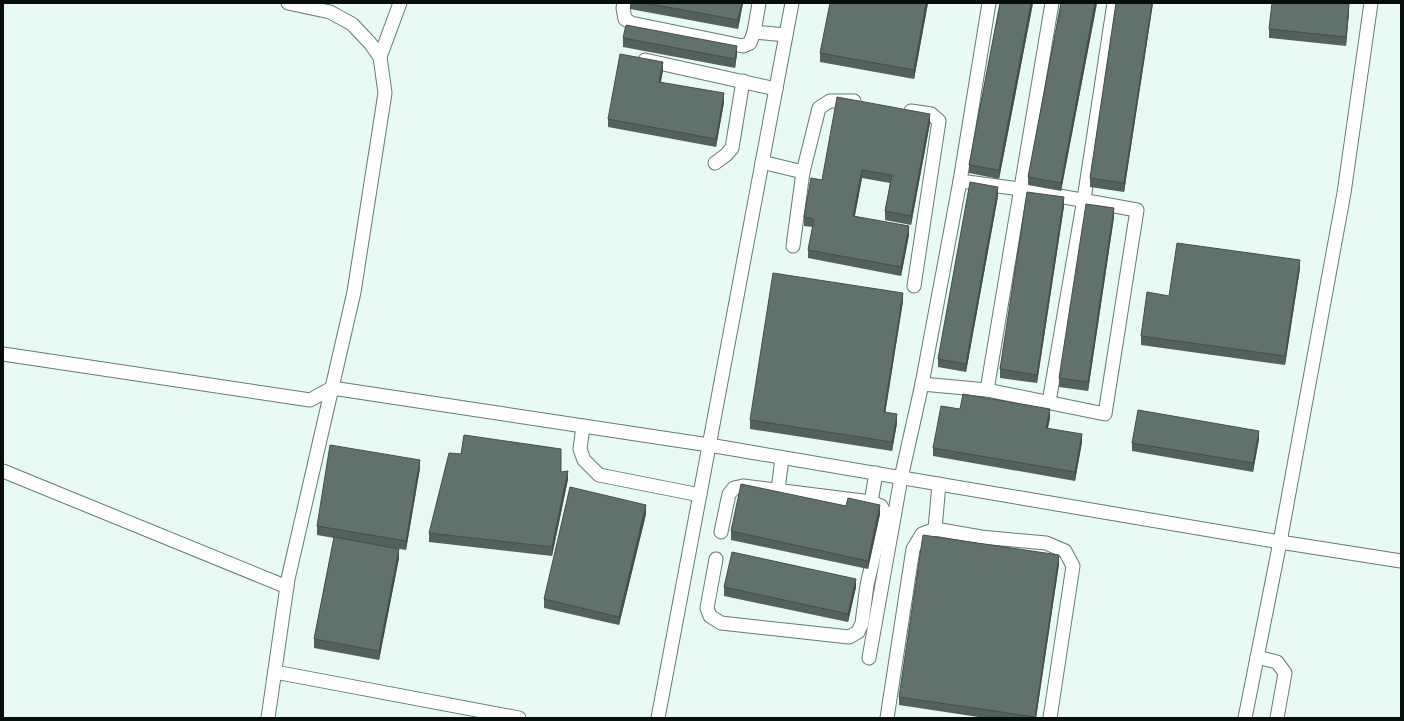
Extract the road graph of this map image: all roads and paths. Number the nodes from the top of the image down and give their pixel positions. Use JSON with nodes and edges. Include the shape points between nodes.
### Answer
{"nodes":[{"id":1,"x":288,"y":3,"type":"edge"},
{"id":2,"x":400,"y":3,"type":"edge"},
{"id":3,"x":624,"y":3,"type":"edge"},
{"id":4,"x":759,"y":3,"type":"edge"},
{"id":5,"x":792,"y":3,"type":"edge"},
{"id":6,"x":989,"y":3,"type":"edge"},
{"id":7,"x":1052,"y":3,"type":"edge"},
{"id":8,"x":1114,"y":3,"type":"edge"},
{"id":9,"x":1371,"y":3,"type":"edge"},
{"id":10,"x":754,"y":32,"type":"junction"},
{"id":11,"x":786,"y":35,"type":"junction"},
{"id":12,"x":631,"y":56,"type":"edge"},
{"id":13,"x":380,"y":57,"type":"junction"},
{"id":14,"x":743,"y":81,"type":"junction"},
{"id":15,"x":776,"y":89,"type":"junction"},
{"id":16,"x":870,"y":104,"type":"edge"},
{"id":17,"x":900,"y":109,"type":"edge"},
{"id":18,"x":762,"y":162,"type":"junction"},
{"id":19,"x":715,"y":163,"type":"dead end"},
{"id":20,"x":803,"y":172,"type":"junction"},
{"id":21,"x":960,"y":181,"type":"junction"},
{"id":22,"x":1020,"y":189,"type":"junction"},
{"id":23,"x":1084,"y":199,"type":"junction"},
{"id":24,"x":793,"y":246,"type":"dead end"},
{"id":25,"x":914,"y":286,"type":"dead end"},
{"id":26,"x":3,"y":354,"type":"edge"},
{"id":27,"x":922,"y":384,"type":"junction"},
{"id":28,"x":332,"y":388,"type":"junction"},
{"id":29,"x":987,"y":390,"type":"junction"},
{"id":30,"x":1049,"y":402,"type":"junction"},
{"id":31,"x":583,"y":426,"type":"junction"},
{"id":32,"x":709,"y":445,"type":"junction"},
{"id":33,"x":782,"y":458,"type":"junction"},
{"id":34,"x":3,"y":470,"type":"edge"},
{"id":35,"x":876,"y":473,"type":"junction"},
{"id":36,"x":901,"y":478,"type":"junction"},
{"id":37,"x":939,"y":484,"type":"junction"},
{"id":38,"x":778,"y":490,"type":"junction"},
{"id":39,"x":700,"y":494,"type":"junction"},
{"id":40,"x":872,"y":502,"type":"junction"},
{"id":41,"x":936,"y":529,"type":"junction"},
{"id":42,"x":721,"y":532,"type":"dead end"},
{"id":43,"x":1280,"y":542,"type":"junction"},
{"id":44,"x":716,"y":559,"type":"dead end"},
{"id":45,"x":1401,"y":561,"type":"edge"},
{"id":46,"x":287,"y":587,"type":"junction"},
{"id":47,"x":1257,"y":657,"type":"junction"},
{"id":48,"x":869,"y":658,"type":"dead end"},
{"id":49,"x":275,"y":672,"type":"junction"},
{"id":50,"x":268,"y":718,"type":"edge"},
{"id":51,"x":519,"y":718,"type":"edge"},
{"id":52,"x":658,"y":718,"type":"edge"},
{"id":53,"x":887,"y":718,"type":"edge"},
{"id":54,"x":1050,"y":718,"type":"edge"},
{"id":55,"x":1245,"y":718,"type":"edge"},
{"id":56,"x":1278,"y":718,"type":"edge"}],
"edges":[{"from":1,"to":13,"type":"street","via":[[330,12],[352,24]]},
{"from":2,"to":13,"type":"street"},
{"from":3,"to":10,"type":"street","via":[[625,19],[631,23],[743,46],[750,43]]},
{"from":4,"to":10,"type":"street"},
{"from":5,"to":11,"type":"street"},
{"from":6,"to":21,"type":"street"},
{"from":7,"to":22,"type":"street"},
{"from":8,"to":23,"type":"street"},
{"from":9,"to":43,"type":"street","via":[[1344,192]]},
{"from":10,"to":11,"type":"street"},
{"from":11,"to":15,"type":"street"},
{"from":12,"to":14,"type":"street"},
{"from":13,"to":28,"type":"street","via":[[385,93],[354,292]]},
{"from":14,"to":15,"type":"street"},
{"from":14,"to":19,"type":"street","via":[[732,148]]},
{"from":15,"to":18,"type":"street"},
{"from":16,"to":20,"type":"street","via":[[847,100],[830,101],[820,108]]},
{"from":17,"to":25,"type":"street","via":[[931,114],[939,121]]},
{"from":18,"to":20,"type":"street"},
{"from":18,"to":32,"type":"street"},
{"from":20,"to":24,"type":"street"},
{"from":21,"to":22,"type":"street"},
{"from":21,"to":27,"type":"street"},
{"from":22,"to":23,"type":"street"},
{"from":22,"to":29,"type":"street"},
{"from":23,"to":30,"type":"street"},
{"from":23,"to":30,"type":"street","via":[[1137,210],[1105,414]]},
{"from":26,"to":28,"type":"street","via":[[310,400]]},
{"from":27,"to":29,"type":"street"},
{"from":27,"to":36,"type":"street"},
{"from":28,"to":31,"type":"street"},
{"from":28,"to":46,"type":"street"},
{"from":29,"to":30,"type":"street"},
{"from":31,"to":32,"type":"street"},
{"from":31,"to":39,"type":"street","via":[[580,449],[584,460],[599,475]]},
{"from":32,"to":33,"type":"street"},
{"from":32,"to":39,"type":"street"},
{"from":33,"to":35,"type":"street"},
{"from":33,"to":38,"type":"street"},
{"from":34,"to":46,"type":"street"},
{"from":35,"to":36,"type":"street"},
{"from":35,"to":40,"type":"street"},
{"from":36,"to":37,"type":"street"},
{"from":36,"to":48,"type":"street"},
{"from":37,"to":41,"type":"street"},
{"from":37,"to":43,"type":"street"},
{"from":38,"to":40,"type":"street"},
{"from":38,"to":42,"type":"street","via":[[743,486],[734,488],[729,494]]},
{"from":39,"to":52,"type":"street"},
{"from":40,"to":44,"type":"street","via":[[881,506],[884,512],[867,585],[862,623],[858,632],[849,637],[721,623],[710,616],[707,608]]},
{"from":41,"to":53,"type":"street","via":[[922,534],[913,549]]},
{"from":41,"to":54,"type":"street","via":[[981,537],[1046,543],[1065,551],[1071,559],[1073,566]]},
{"from":43,"to":45,"type":"street"},
{"from":43,"to":47,"type":"street"},
{"from":46,"to":49,"type":"street"},
{"from":47,"to":55,"type":"street"},
{"from":47,"to":56,"type":"street","via":[[1277,662],[1285,673]]},
{"from":49,"to":50,"type":"street"},
{"from":49,"to":51,"type":"street"}]}
